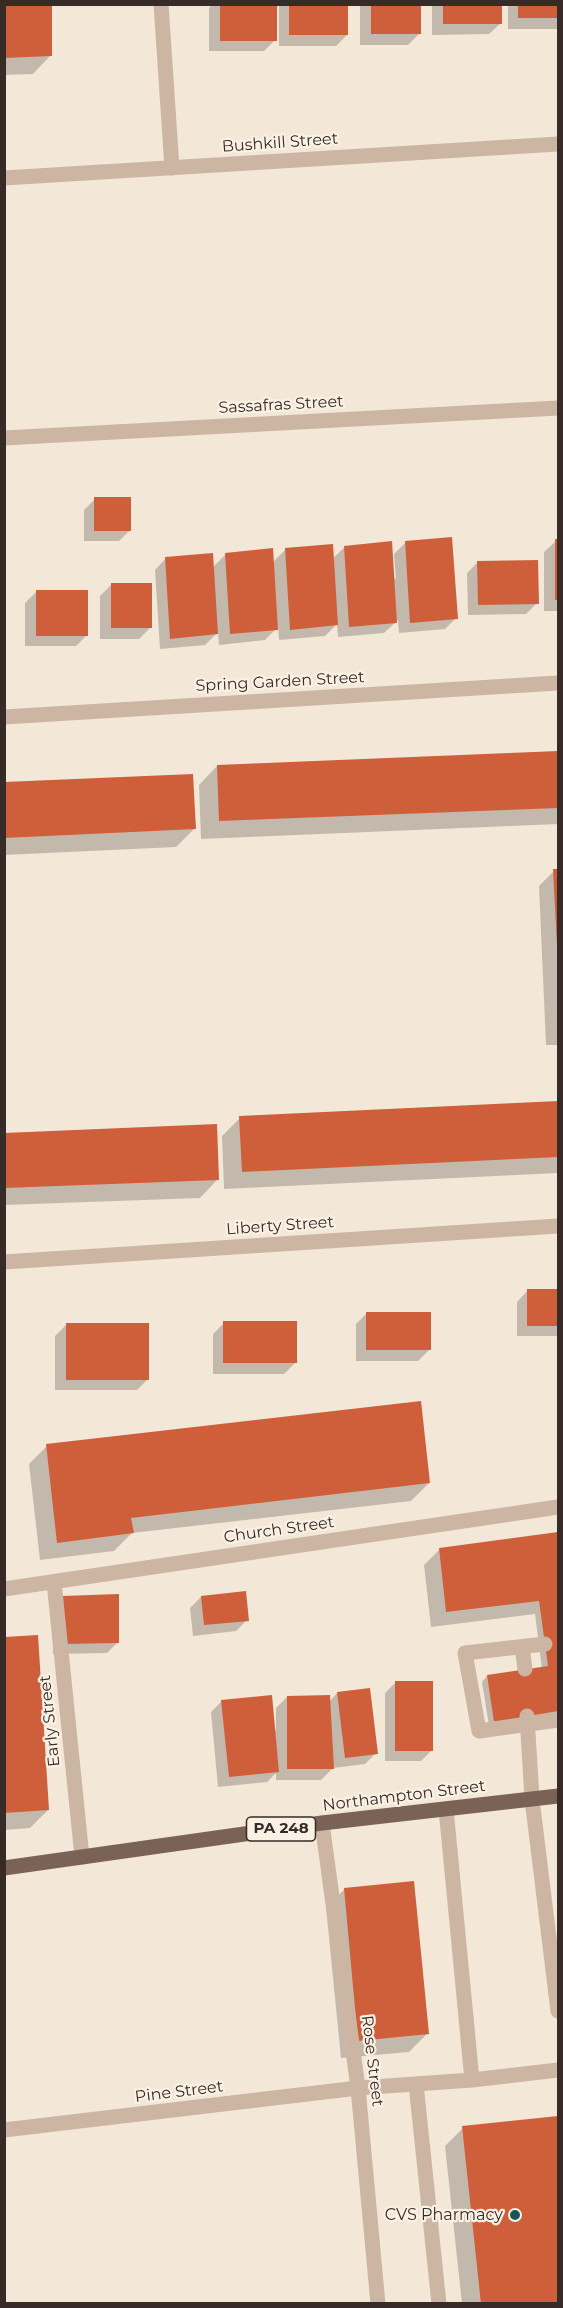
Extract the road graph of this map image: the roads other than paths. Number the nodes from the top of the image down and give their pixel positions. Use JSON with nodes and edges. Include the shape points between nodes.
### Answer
{"nodes":[{"id":1,"x":161,"y":4,"type":"edge"},
{"id":2,"x":558,"y":144,"type":"edge"},
{"id":3,"x":172,"y":168,"type":"junction"},
{"id":4,"x":4,"y":178,"type":"edge"},
{"id":5,"x":558,"y":408,"type":"edge"},
{"id":6,"x":4,"y":438,"type":"edge"},
{"id":7,"x":558,"y":683,"type":"edge"},
{"id":8,"x":4,"y":717,"type":"edge"},
{"id":9,"x":558,"y":1226,"type":"edge"},
{"id":10,"x":4,"y":1262,"type":"edge"},
{"id":11,"x":558,"y":1507,"type":"edge"},
{"id":12,"x":54,"y":1582,"type":"junction"},
{"id":13,"x":4,"y":1589,"type":"edge"},
{"id":14,"x":545,"y":1644,"type":"dead end"},
{"id":15,"x":522,"y":1647,"type":"junction"},
{"id":16,"x":525,"y":1669,"type":"dead end"},
{"id":17,"x":528,"y":1720,"type":"junction"},
{"id":18,"x":558,"y":1720,"type":"edge"},
{"id":19,"x":558,"y":1796,"type":"edge"},
{"id":20,"x":532,"y":1799,"type":"junction"},
{"id":21,"x":446,"y":1809,"type":"junction"},
{"id":22,"x":322,"y":1823,"type":"junction"},
{"id":23,"x":82,"y":1857,"type":"junction"},
{"id":24,"x":4,"y":1868,"type":"edge"},
{"id":25,"x":558,"y":2012,"type":"edge"},
{"id":26,"x":558,"y":2070,"type":"edge"},
{"id":27,"x":472,"y":2080,"type":"junction"},
{"id":28,"x":416,"y":2084,"type":"junction"},
{"id":29,"x":358,"y":2088,"type":"junction"},
{"id":30,"x":4,"y":2130,"type":"edge"},
{"id":31,"x":378,"y":2304,"type":"edge"},
{"id":32,"x":439,"y":2304,"type":"edge"}],
"edges":[{"from":1,"to":3,"type":"street"},
{"from":2,"to":3,"type":"street","name":"Bushkill Street"},
{"from":3,"to":4,"type":"street","name":"Bushkill Street"},
{"from":5,"to":6,"type":"street","name":"Sassafras Street"},
{"from":7,"to":8,"type":"street","name":"Spring Garden Street"},
{"from":9,"to":10,"type":"street","name":"Liberty Street"},
{"from":11,"to":12,"type":"street","name":"Church Street"},
{"from":12,"to":13,"type":"street","name":"Church Street"},
{"from":12,"to":23,"type":"street","name":"Early Street"},
{"from":14,"to":15,"type":"street"},
{"from":15,"to":16,"type":"street"},
{"from":15,"to":17,"type":"street","via":[[465,1653],[479,1731]]},
{"from":17,"to":18,"type":"street"},
{"from":17,"to":20,"type":"street"},
{"from":19,"to":20,"type":"main road","name":"Northampton Street","number":"PA 248"},
{"from":20,"to":21,"type":"main road","name":"Northampton Street","number":"PA 248"},
{"from":20,"to":25,"type":"street"},
{"from":21,"to":22,"type":"main road","name":"Northampton Street","number":"PA 248"},
{"from":21,"to":27,"type":"street"},
{"from":22,"to":23,"type":"main road","name":"Northampton Street","number":"PA 248"},
{"from":22,"to":29,"type":"street","name":"Rose Street"},
{"from":23,"to":24,"type":"main road","name":"Northampton Street","number":"PA 248"},
{"from":26,"to":27,"type":"street","name":"Pine Street"},
{"from":27,"to":28,"type":"street","name":"Pine Street"},
{"from":28,"to":29,"type":"street","name":"Pine Street"},
{"from":28,"to":32,"type":"street"},
{"from":29,"to":30,"type":"street","name":"Pine Street"},
{"from":29,"to":31,"type":"street","name":"Rose Street"}]}
